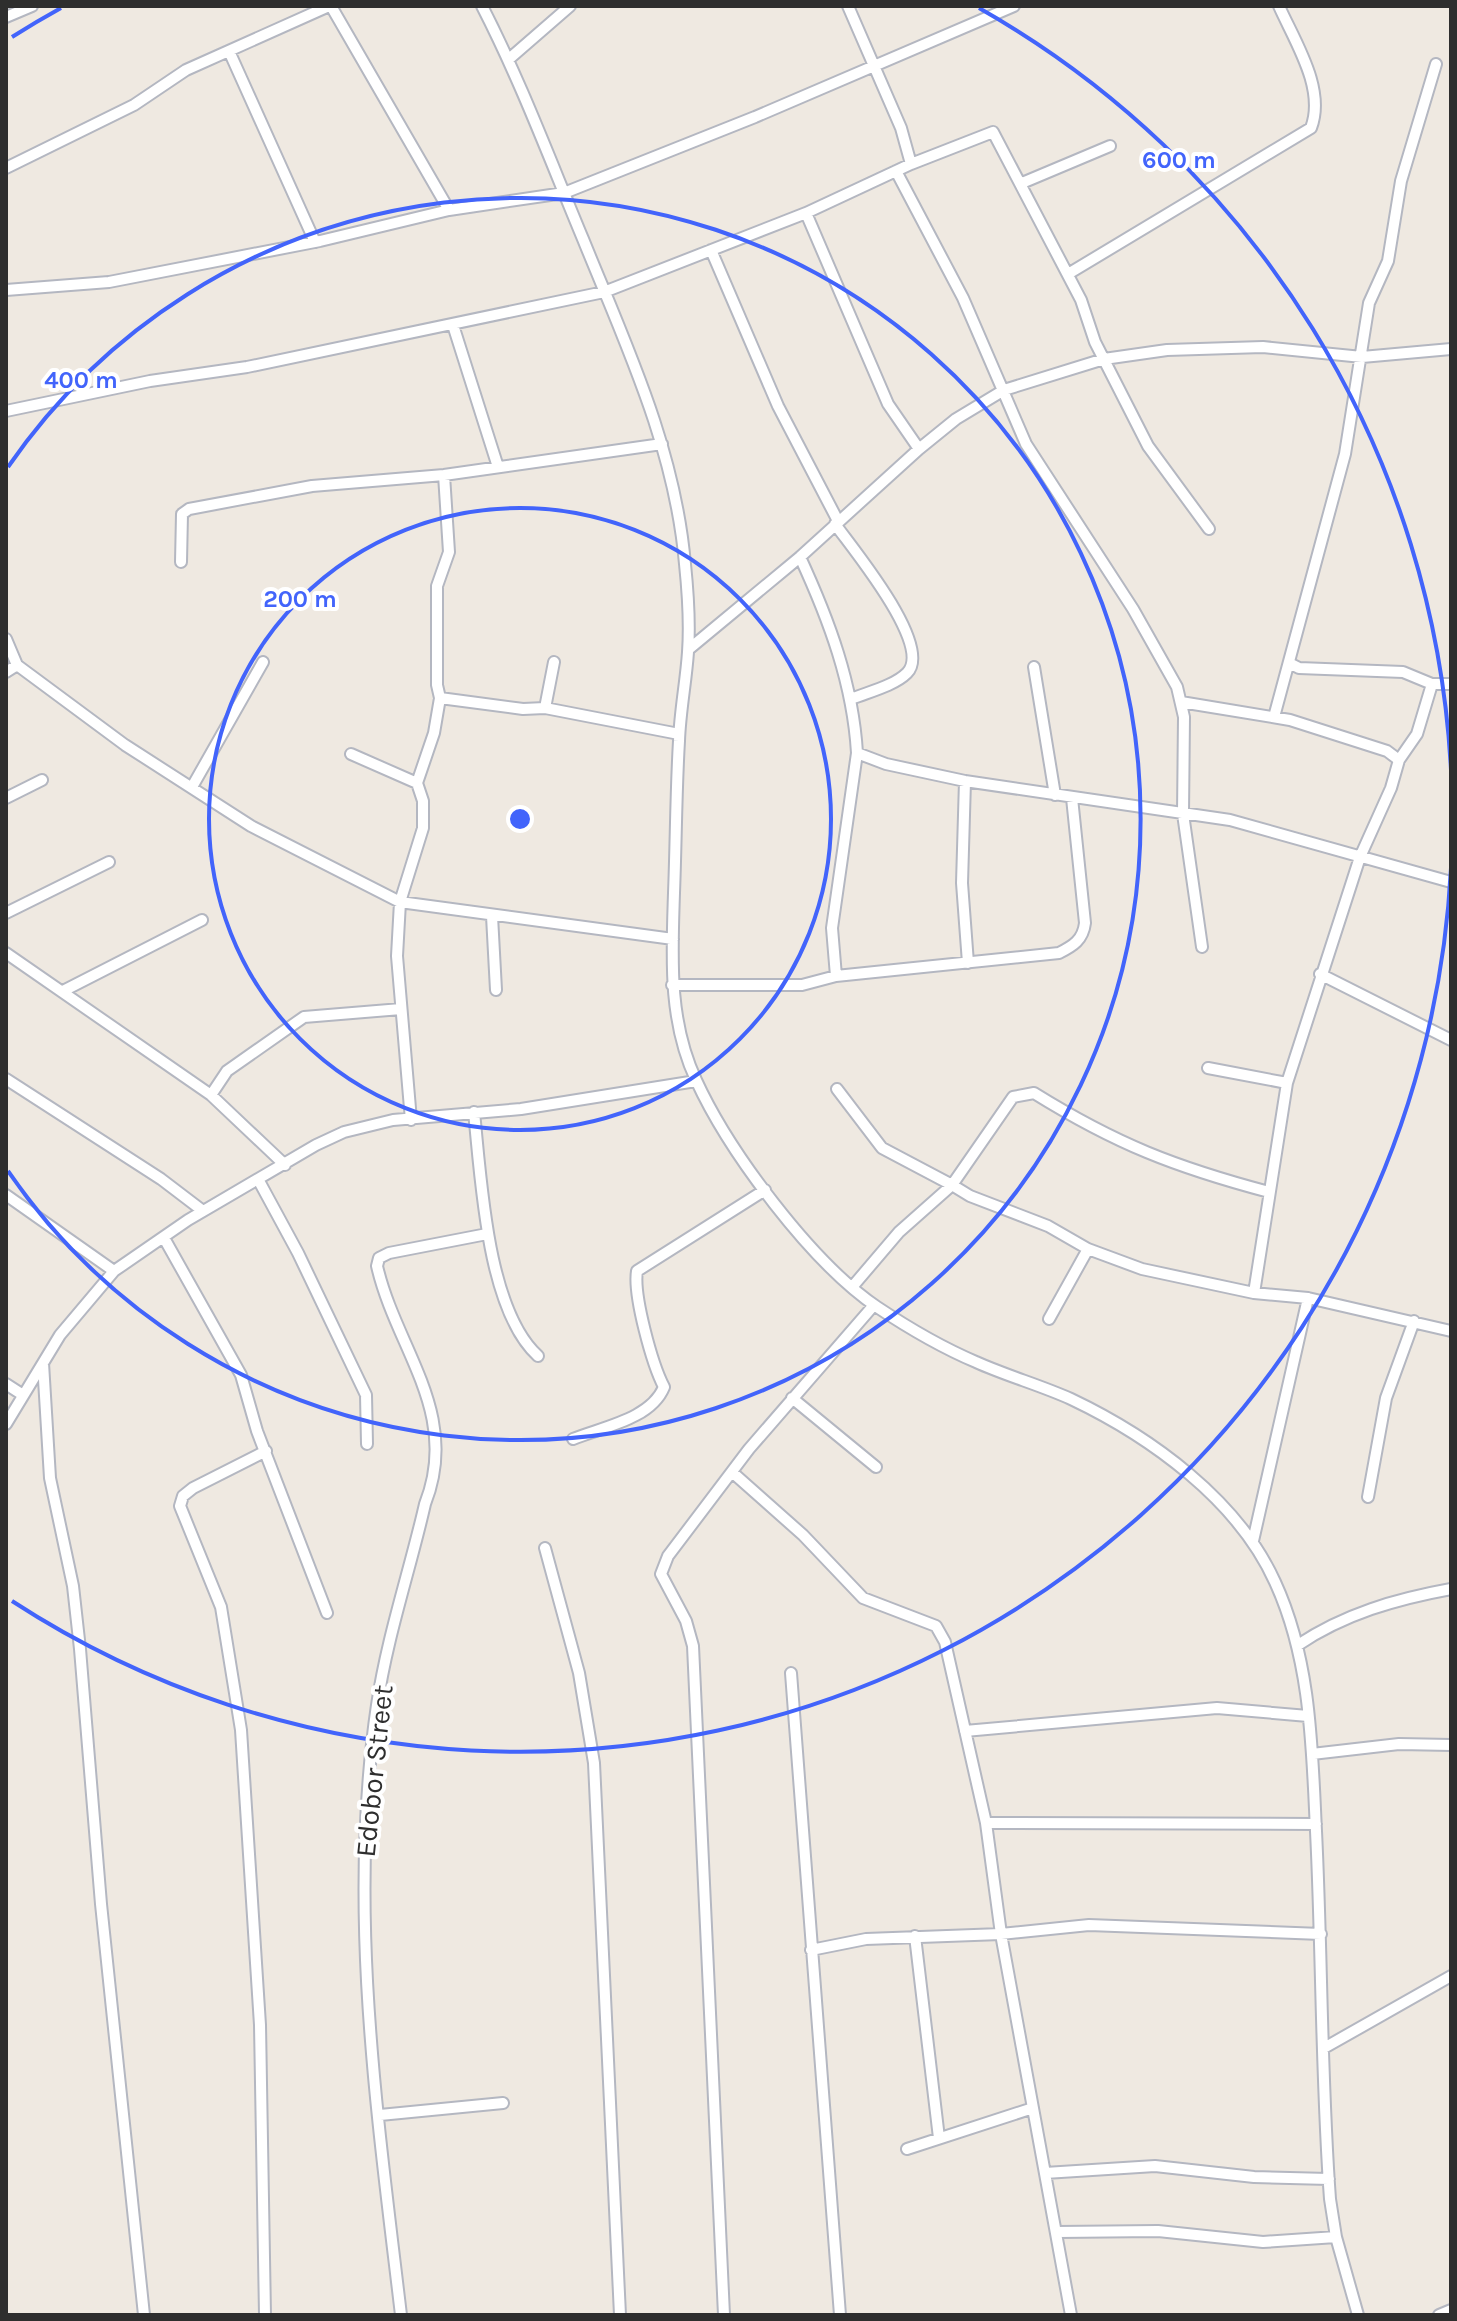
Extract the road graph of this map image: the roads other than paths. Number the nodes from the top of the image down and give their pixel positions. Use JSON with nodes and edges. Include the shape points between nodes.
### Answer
{"nodes":[{"id":1,"x":32,"y":6,"type":"edge"},
{"id":2,"x":330,"y":6,"type":"edge"},
{"id":3,"x":482,"y":6,"type":"edge"},
{"id":4,"x":570,"y":6,"type":"edge"},
{"id":5,"x":1014,"y":6,"type":"edge"},
{"id":6,"x":1279,"y":6,"type":"edge"},
{"id":7,"x":853,"y":8,"type":"edge"},
{"id":8,"x":6,"y":17,"type":"edge"},
{"id":9,"x":229,"y":51,"type":"junction"},
{"id":10,"x":509,"y":59,"type":"junction"},
{"id":11,"x":1436,"y":64,"type":"dead end"},
{"id":12,"x":874,"y":66,"type":"junction"},
{"id":13,"x":1110,"y":146,"type":"dead end"},
{"id":14,"x":911,"y":164,"type":"junction"},
{"id":15,"x":6,"y":168,"type":"edge"},
{"id":16,"x":896,"y":171,"type":"junction"},
{"id":17,"x":1022,"y":183,"type":"junction"},
{"id":18,"x":564,"y":193,"type":"junction"},
{"id":19,"x":449,"y":210,"type":"junction"},
{"id":20,"x":806,"y":213,"type":"junction"},
{"id":21,"x":315,"y":242,"type":"junction"},
{"id":22,"x":711,"y":250,"type":"junction"},
{"id":23,"x":1068,"y":274,"type":"junction"},
{"id":24,"x":6,"y":290,"type":"edge"},
{"id":25,"x":604,"y":292,"type":"junction"},
{"id":26,"x":453,"y":325,"type":"junction"},
{"id":27,"x":1451,"y":349,"type":"edge"},
{"id":28,"x":1362,"y":357,"type":"junction"},
{"id":29,"x":1104,"y":359,"type":"junction"},
{"id":30,"x":1004,"y":390,"type":"junction"},
{"id":31,"x":6,"y":411,"type":"edge"},
{"id":32,"x":662,"y":444,"type":"junction"},
{"id":33,"x":919,"y":449,"type":"junction"},
{"id":34,"x":498,"y":467,"type":"junction"},
{"id":35,"x":444,"y":475,"type":"junction"},
{"id":36,"x":836,"y":523,"type":"junction"},
{"id":37,"x":1209,"y":529,"type":"dead end"},
{"id":38,"x":800,"y":557,"type":"junction"},
{"id":39,"x":181,"y":562,"type":"dead end"},
{"id":40,"x":6,"y":639,"type":"edge"},
{"id":41,"x":689,"y":649,"type":"junction"},
{"id":42,"x":263,"y":662,"type":"dead end"},
{"id":43,"x":554,"y":662,"type":"dead end"},
{"id":44,"x":1289,"y":663,"type":"junction"},
{"id":45,"x":17,"y":665,"type":"junction"},
{"id":46,"x":1034,"y":667,"type":"dead end"},
{"id":47,"x":6,"y":672,"type":"edge"},
{"id":48,"x":1432,"y":684,"type":"junction"},
{"id":49,"x":1451,"y":684,"type":"edge"},
{"id":50,"x":440,"y":698,"type":"junction"},
{"id":51,"x":851,"y":699,"type":"junction"},
{"id":52,"x":1181,"y":702,"type":"junction"},
{"id":53,"x":545,"y":708,"type":"junction"},
{"id":54,"x":1274,"y":717,"type":"junction"},
{"id":55,"x":679,"y":734,"type":"junction"},
{"id":56,"x":857,"y":753,"type":"junction"},
{"id":57,"x":351,"y":754,"type":"dead end"},
{"id":58,"x":1399,"y":760,"type":"junction"},
{"id":59,"x":42,"y":780,"type":"dead end"},
{"id":60,"x":965,"y":781,"type":"junction"},
{"id":61,"x":417,"y":783,"type":"junction"},
{"id":62,"x":192,"y":787,"type":"junction"},
{"id":63,"x":1055,"y":795,"type":"junction"},
{"id":64,"x":6,"y":798,"type":"edge"},
{"id":65,"x":1072,"y":798,"type":"junction"},
{"id":66,"x":1183,"y":814,"type":"junction"},
{"id":67,"x":1360,"y":857,"type":"junction"},
{"id":68,"x":109,"y":862,"type":"dead end"},
{"id":69,"x":1451,"y":882,"type":"edge"},
{"id":70,"x":400,"y":902,"type":"junction"},
{"id":71,"x":6,"y":913,"type":"edge"},
{"id":72,"x":492,"y":916,"type":"junction"},
{"id":73,"x":202,"y":920,"type":"dead end"},
{"id":74,"x":673,"y":939,"type":"junction"},
{"id":75,"x":1202,"y":947,"type":"dead end"},
{"id":76,"x":6,"y":953,"type":"edge"},
{"id":77,"x":968,"y":963,"type":"junction"},
{"id":78,"x":1320,"y":974,"type":"junction"},
{"id":79,"x":836,"y":976,"type":"junction"},
{"id":80,"x":672,"y":985,"type":"junction"},
{"id":81,"x":496,"y":990,"type":"dead end"},
{"id":82,"x":63,"y":991,"type":"junction"},
{"id":83,"x":401,"y":1009,"type":"junction"},
{"id":84,"x":1451,"y":1040,"type":"edge"},
{"id":85,"x":1208,"y":1068,"type":"dead end"},
{"id":86,"x":6,"y":1079,"type":"edge"},
{"id":87,"x":696,"y":1081,"type":"junction"},
{"id":88,"x":1287,"y":1083,"type":"junction"},
{"id":89,"x":837,"y":1089,"type":"dead end"},
{"id":90,"x":211,"y":1095,"type":"junction"},
{"id":91,"x":474,"y":1112,"type":"junction"},
{"id":92,"x":411,"y":1120,"type":"junction"},
{"id":93,"x":285,"y":1165,"type":"junction"},
{"id":94,"x":259,"y":1181,"type":"junction"},
{"id":95,"x":952,"y":1185,"type":"junction"},
{"id":96,"x":765,"y":1190,"type":"junction"},
{"id":97,"x":1269,"y":1192,"type":"junction"},
{"id":98,"x":6,"y":1195,"type":"edge"},
{"id":99,"x":203,"y":1211,"type":"junction"},
{"id":100,"x":487,"y":1234,"type":"junction"},
{"id":101,"x":164,"y":1238,"type":"junction"},
{"id":102,"x":1088,"y":1249,"type":"junction"},
{"id":103,"x":114,"y":1271,"type":"junction"},
{"id":104,"x":853,"y":1286,"type":"junction"},
{"id":105,"x":1254,"y":1293,"type":"junction"},
{"id":106,"x":1308,"y":1298,"type":"junction"},
{"id":107,"x":874,"y":1305,"type":"junction"},
{"id":108,"x":1049,"y":1319,"type":"dead end"},
{"id":109,"x":1414,"y":1321,"type":"junction"},
{"id":110,"x":1451,"y":1331,"type":"edge"},
{"id":111,"x":538,"y":1356,"type":"dead end"},
{"id":112,"x":43,"y":1363,"type":"junction"},
{"id":113,"x":6,"y":1384,"type":"edge"},
{"id":114,"x":23,"y":1395,"type":"junction"},
{"id":115,"x":792,"y":1398,"type":"junction"},
{"id":116,"x":6,"y":1424,"type":"edge"},
{"id":117,"x":573,"y":1439,"type":"dead end"},
{"id":118,"x":367,"y":1444,"type":"dead end"},
{"id":119,"x":266,"y":1451,"type":"junction"},
{"id":120,"x":876,"y":1467,"type":"dead end"},
{"id":121,"x":732,"y":1472,"type":"junction"},
{"id":122,"x":1368,"y":1497,"type":"dead end"},
{"id":123,"x":1253,"y":1541,"type":"junction"},
{"id":124,"x":545,"y":1548,"type":"dead end"},
{"id":125,"x":1451,"y":1589,"type":"edge"},
{"id":126,"x":327,"y":1613,"type":"dead end"},
{"id":127,"x":1298,"y":1645,"type":"junction"},
{"id":128,"x":791,"y":1673,"type":"dead end"},
{"id":129,"x":1308,"y":1716,"type":"junction"},
{"id":130,"x":965,"y":1731,"type":"junction"},
{"id":131,"x":1451,"y":1745,"type":"edge"},
{"id":132,"x":1312,"y":1754,"type":"junction"},
{"id":133,"x":986,"y":1823,"type":"junction"},
{"id":134,"x":1316,"y":1824,"type":"junction"},
{"id":135,"x":1001,"y":1934,"type":"junction"},
{"id":136,"x":1321,"y":1934,"type":"junction"},
{"id":137,"x":915,"y":1936,"type":"junction"},
{"id":138,"x":811,"y":1950,"type":"junction"},
{"id":139,"x":1451,"y":1976,"type":"edge"},
{"id":140,"x":1324,"y":2048,"type":"junction"},
{"id":141,"x":503,"y":2103,"type":"dead end"},
{"id":142,"x":1033,"y":2108,"type":"junction"},
{"id":143,"x":380,"y":2115,"type":"junction"},
{"id":144,"x":939,"y":2138,"type":"junction"},
{"id":145,"x":907,"y":2149,"type":"dead end"},
{"id":146,"x":1045,"y":2173,"type":"junction"},
{"id":147,"x":1329,"y":2179,"type":"junction"},
{"id":148,"x":1057,"y":2232,"type":"junction"},
{"id":149,"x":1336,"y":2237,"type":"junction"},
{"id":150,"x":1451,"y":2310,"type":"edge"},
{"id":151,"x":144,"y":2315,"type":"edge"},
{"id":152,"x":265,"y":2315,"type":"edge"},
{"id":153,"x":401,"y":2315,"type":"edge"},
{"id":154,"x":620,"y":2315,"type":"edge"},
{"id":155,"x":724,"y":2315,"type":"edge"},
{"id":156,"x":840,"y":2315,"type":"edge"},
{"id":157,"x":1071,"y":2315,"type":"edge"},
{"id":158,"x":1358,"y":2315,"type":"edge"},
{"id":159,"x":1439,"y":2315,"type":"edge"}],
"edges":[{"from":1,"to":8,"type":"street"},
{"from":2,"to":9,"type":"street"},
{"from":2,"to":19,"type":"street"},
{"from":3,"to":10,"type":"street"},
{"from":4,"to":10,"type":"street"},
{"from":5,"to":12,"type":"street"},
{"from":6,"to":23,"type":"street","via":[[1315,94],[1311,128]]},
{"from":7,"to":12,"type":"street"},
{"from":9,"to":15,"type":"street"},
{"from":9,"to":21,"type":"street"},
{"from":10,"to":18,"type":"street"},
{"from":11,"to":28,"type":"street","via":[[1401,181],[1388,261],[1369,303]]},
{"from":12,"to":14,"type":"street"},
{"from":12,"to":18,"type":"street"},
{"from":13,"to":17,"type":"street"},
{"from":14,"to":16,"type":"street"},
{"from":14,"to":17,"type":"street","via":[[993,132]]},
{"from":16,"to":20,"type":"street"},
{"from":16,"to":30,"type":"street"},
{"from":17,"to":23,"type":"street"},
{"from":18,"to":19,"type":"street"},
{"from":18,"to":25,"type":"street"},
{"from":19,"to":21,"type":"street"},
{"from":20,"to":22,"type":"street"},
{"from":20,"to":33,"type":"street","via":[[888,404]]},
{"from":21,"to":24,"type":"street","via":[[109,282]]},
{"from":22,"to":25,"type":"street"},
{"from":22,"to":36,"type":"street","via":[[778,406]]},
{"from":23,"to":29,"type":"street"},
{"from":25,"to":26,"type":"street"},
{"from":25,"to":32,"type":"street","via":[[640,374]]},
{"from":26,"to":31,"type":"street"},
{"from":26,"to":34,"type":"street"},
{"from":27,"to":28,"type":"street"},
{"from":28,"to":29,"type":"street","via":[[1217,346]]},
{"from":28,"to":44,"type":"street","via":[[1345,454]]},
{"from":29,"to":30,"type":"street"},
{"from":29,"to":37,"type":"street","via":[[1148,446]]},
{"from":30,"to":33,"type":"street"},
{"from":30,"to":52,"type":"street","via":[[1026,444],[1133,609]]},
{"from":32,"to":34,"type":"street"},
{"from":32,"to":41,"type":"street","via":[[681,517]]},
{"from":33,"to":36,"type":"street"},
{"from":34,"to":35,"type":"street"},
{"from":35,"to":39,"type":"street","via":[[312,486],[189,509],[182,514]]},
{"from":35,"to":50,"type":"street","via":[[449,552],[437,586]]},
{"from":36,"to":38,"type":"street"},
{"from":36,"to":51,"type":"street","via":[[898,613],[913,649],[908,673]]},
{"from":38,"to":41,"type":"street"},
{"from":38,"to":51,"type":"street","via":[[832,632]]},
{"from":40,"to":45,"type":"street"},
{"from":41,"to":55,"type":"street"},
{"from":42,"to":62,"type":"street"},
{"from":43,"to":53,"type":"street"},
{"from":44,"to":48,"type":"street","via":[[1299,668],[1403,672]]},
{"from":44,"to":54,"type":"street"},
{"from":45,"to":47,"type":"street"},
{"from":45,"to":62,"type":"street"},
{"from":46,"to":63,"type":"street"},
{"from":48,"to":49,"type":"street"},
{"from":48,"to":58,"type":"street","via":[[1417,734]]},
{"from":50,"to":53,"type":"street"},
{"from":50,"to":61,"type":"street"},
{"from":51,"to":56,"type":"street"},
{"from":52,"to":54,"type":"street"},
{"from":52,"to":66,"type":"street"},
{"from":53,"to":55,"type":"street"},
{"from":54,"to":58,"type":"street","via":[[1387,751]]},
{"from":55,"to":74,"type":"street"},
{"from":56,"to":60,"type":"street"},
{"from":56,"to":79,"type":"street","via":[[832,928]]},
{"from":57,"to":61,"type":"street"},
{"from":58,"to":67,"type":"street"},
{"from":59,"to":64,"type":"street"},
{"from":60,"to":63,"type":"street"},
{"from":60,"to":77,"type":"street","via":[[962,883]]},
{"from":61,"to":70,"type":"street","via":[[423,828]]},
{"from":62,"to":70,"type":"street","via":[[251,826]]},
{"from":63,"to":65,"type":"street"},
{"from":65,"to":66,"type":"street"},
{"from":65,"to":77,"type":"street","via":[[1085,923],[1079,941],[1059,953]]},
{"from":66,"to":67,"type":"street","via":[[1287,833]]},
{"from":66,"to":75,"type":"street"},
{"from":67,"to":69,"type":"street"},
{"from":67,"to":78,"type":"street"},
{"from":68,"to":71,"type":"street"},
{"from":70,"to":72,"type":"street"},
{"from":70,"to":83,"type":"street"},
{"from":72,"to":74,"type":"street"},
{"from":72,"to":81,"type":"street"},
{"from":73,"to":82,"type":"street"},
{"from":74,"to":80,"type":"street"},
{"from":76,"to":82,"type":"street"},
{"from":77,"to":79,"type":"street"},
{"from":78,"to":84,"type":"street"},
{"from":78,"to":88,"type":"street"},
{"from":79,"to":80,"type":"street","via":[[802,985]]},
{"from":80,"to":87,"type":"street"},
{"from":82,"to":90,"type":"street"},
{"from":83,"to":90,"type":"street","via":[[304,1017],[227,1071]]},
{"from":83,"to":92,"type":"street"},
{"from":85,"to":88,"type":"street"},
{"from":86,"to":99,"type":"street"},
{"from":87,"to":91,"type":"street"},
{"from":87,"to":96,"type":"street"},
{"from":88,"to":97,"type":"street"},
{"from":89,"to":95,"type":"street","via":[[882,1148]]},
{"from":90,"to":93,"type":"street"},
{"from":91,"to":92,"type":"street"},
{"from":91,"to":100,"type":"street"},
{"from":92,"to":93,"type":"street","via":[[344,1132]]},
{"from":93,"to":94,"type":"street"},
{"from":94,"to":99,"type":"street"},
{"from":94,"to":118,"type":"street","via":[[366,1395]]},
{"from":95,"to":97,"type":"street","via":[[1013,1097],[1026,1092],[1148,1156]]},
{"from":95,"to":102,"type":"street"},
{"from":95,"to":104,"type":"street","via":[[899,1232]]},
{"from":96,"to":104,"type":"street"},
{"from":96,"to":117,"type":"street","via":[[637,1271],[638,1299],[664,1387],[658,1402],[640,1413]]},
{"from":97,"to":105,"type":"street"},
{"from":98,"to":103,"type":"street"},
{"from":99,"to":101,"type":"street"},
{"from":100,"to":111,"type":"street","via":[[517,1329]]},
{"from":100,"to":143,"type":"street","name":"Edobor Street","via":[[389,1253],[377,1266],[423,1382],[436,1453],[434,1480],[378,1703],[363,1868],[365,1961]]},
{"from":101,"to":103,"type":"street"},
{"from":101,"to":119,"type":"street","via":[[241,1375]]},
{"from":102,"to":105,"type":"street","via":[[1142,1269]]},
{"from":102,"to":108,"type":"street"},
{"from":103,"to":112,"type":"street"},
{"from":104,"to":107,"type":"street"},
{"from":105,"to":106,"type":"street"},
{"from":106,"to":109,"type":"street"},
{"from":106,"to":123,"type":"street"},
{"from":107,"to":115,"type":"street"},
{"from":107,"to":123,"type":"street","via":[[974,1361],[1065,1396],[1129,1431],[1194,1481]]},
{"from":109,"to":110,"type":"street"},
{"from":109,"to":122,"type":"street","via":[[1386,1398]]},
{"from":112,"to":114,"type":"street"},
{"from":112,"to":151,"type":"street","via":[[50,1478],[80,1649]]},
{"from":113,"to":114,"type":"street"},
{"from":114,"to":116,"type":"street"},
{"from":115,"to":120,"type":"street"},
{"from":115,"to":121,"type":"street"},
{"from":119,"to":126,"type":"street"},
{"from":119,"to":152,"type":"street","via":[[193,1488],[180,1506],[221,1607],[241,1730],[260,2025]]},
{"from":121,"to":130,"type":"street","via":[[863,1598],[936,1626],[945,1642]]},
{"from":121,"to":155,"type":"street","via":[[668,1556],[661,1574],[693,1646]]},
{"from":123,"to":127,"type":"street","via":[[1275,1581]]},
{"from":124,"to":154,"type":"street","via":[[579,1673],[594,1763]]},
{"from":125,"to":127,"type":"street","via":[[1341,1620]]},
{"from":127,"to":129,"type":"street"},
{"from":128,"to":138,"type":"street"},
{"from":129,"to":130,"type":"street","via":[[1192,1709]]},
{"from":129,"to":132,"type":"street"},
{"from":130,"to":133,"type":"street"},
{"from":131,"to":132,"type":"street","via":[[1399,1744]]},
{"from":132,"to":134,"type":"street"},
{"from":133,"to":134,"type":"street"},
{"from":133,"to":135,"type":"street"},
{"from":134,"to":136,"type":"street"},
{"from":135,"to":136,"type":"street","via":[[1089,1925]]},
{"from":135,"to":137,"type":"street"},
{"from":135,"to":142,"type":"street"},
{"from":136,"to":140,"type":"street"},
{"from":137,"to":138,"type":"street","via":[[853,1940]]},
{"from":137,"to":144,"type":"street"},
{"from":138,"to":156,"type":"street"},
{"from":139,"to":140,"type":"street"},
{"from":140,"to":147,"type":"street"},
{"from":141,"to":143,"type":"street"},
{"from":142,"to":144,"type":"street"},
{"from":142,"to":146,"type":"street"},
{"from":143,"to":153,"type":"street","name":"Edobor Street"},
{"from":144,"to":145,"type":"street"},
{"from":146,"to":147,"type":"street","via":[[1155,2166]]},
{"from":146,"to":148,"type":"street"},
{"from":147,"to":149,"type":"street"},
{"from":148,"to":149,"type":"street","via":[[1146,2230],[1263,2242]]},
{"from":148,"to":157,"type":"street"},
{"from":149,"to":158,"type":"street"},
{"from":150,"to":159,"type":"street"}]}
